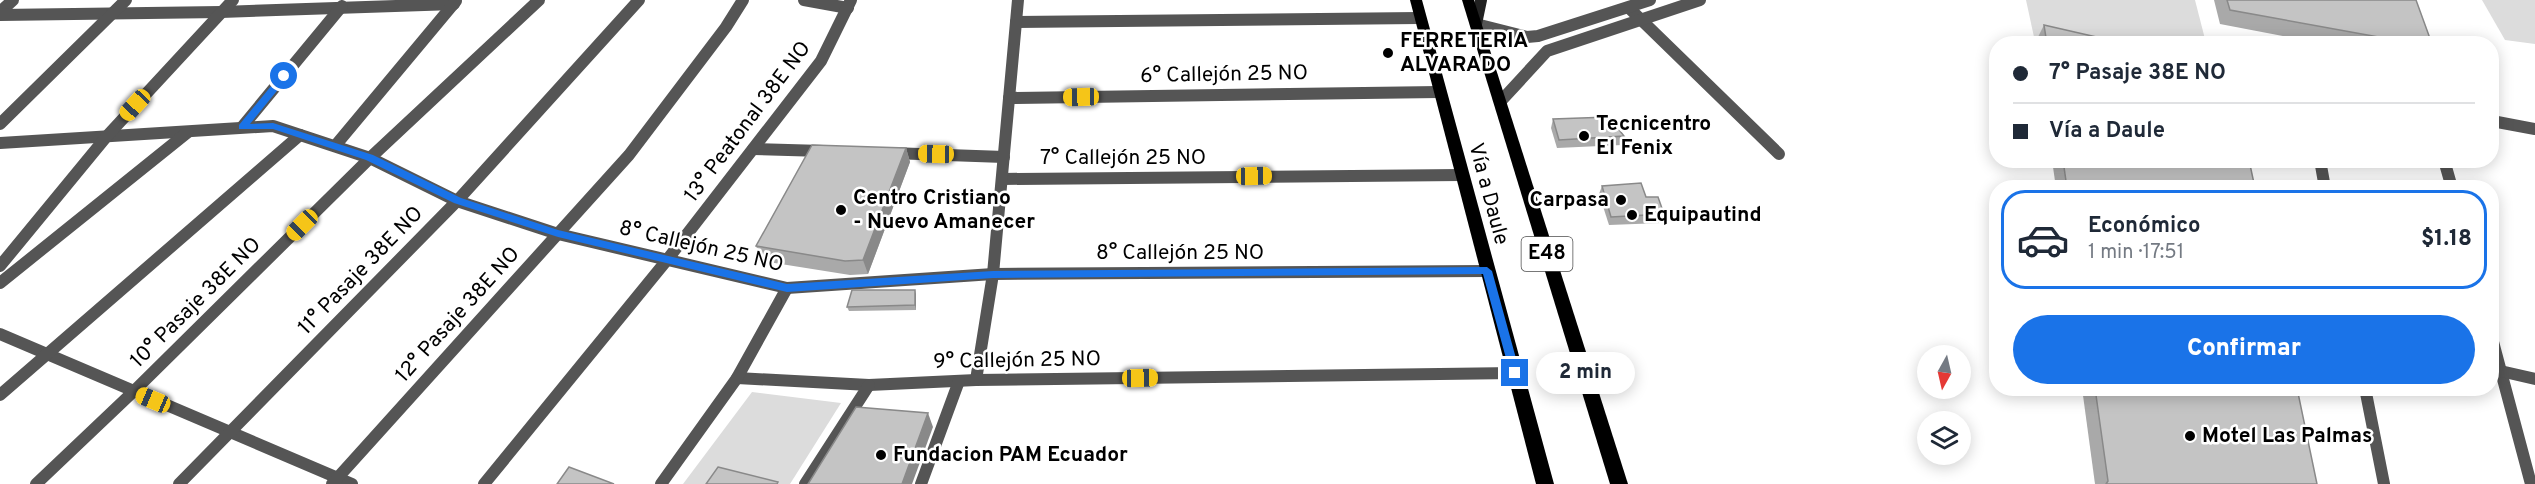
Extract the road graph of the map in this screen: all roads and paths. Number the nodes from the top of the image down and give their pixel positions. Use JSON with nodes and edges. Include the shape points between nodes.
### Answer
{"nodes":[{"id":1,"x":13,"y":0,"type":"edge"},
{"id":2,"x":126,"y":0,"type":"edge"},
{"id":3,"x":233,"y":0,"type":"edge"},
{"id":4,"x":539,"y":0,"type":"edge"},
{"id":5,"x":639,"y":0,"type":"edge"},
{"id":6,"x":743,"y":0,"type":"edge"},
{"id":7,"x":804,"y":0,"type":"edge"},
{"id":8,"x":1018,"y":0,"type":"edge"},
{"id":9,"x":1411,"y":0,"type":"edge"},
{"id":10,"x":1416,"y":0,"type":"edge"},
{"id":11,"x":1468,"y":0,"type":"edge"},
{"id":12,"x":1481,"y":0,"type":"edge"},
{"id":13,"x":1650,"y":0,"type":"edge"},
{"id":14,"x":1700,"y":0,"type":"edge"},
{"id":15,"x":456,"y":2,"type":"edge"},
{"id":16,"x":344,"y":4,"type":"edge"},
{"id":17,"x":850,"y":4,"type":"edge"},
{"id":18,"x":1629,"y":8,"type":"junction"},
{"id":19,"x":221,"y":12,"type":"junction"},
{"id":20,"x":0,"y":13,"type":"edge"},
{"id":21,"x":112,"y":14,"type":"junction"},
{"id":22,"x":1419,"y":18,"type":"junction"},
{"id":23,"x":1642,"y":20,"type":"junction"},
{"id":24,"x":1016,"y":22,"type":"junction"},
{"id":25,"x":1476,"y":24,"type":"junction"},
{"id":26,"x":1439,"y":92,"type":"junction"},
{"id":27,"x":1009,"y":98,"type":"junction"},
{"id":28,"x":1500,"y":102,"type":"junction"},
{"id":29,"x":2499,"y":122,"type":"edge"},
{"id":30,"x":0,"y":124,"type":"edge"},
{"id":31,"x":242,"y":127,"type":"junction"},
{"id":32,"x":2535,"y":129,"type":"edge"},
{"id":33,"x":188,"y":132,"type":"junction"},
{"id":34,"x":300,"y":135,"type":"junction"},
{"id":35,"x":107,"y":136,"type":"junction"},
{"id":36,"x":0,"y":143,"type":"edge"},
{"id":37,"x":335,"y":146,"type":"junction"},
{"id":38,"x":753,"y":149,"type":"junction"},
{"id":39,"x":836,"y":152,"type":"edge"},
{"id":40,"x":884,"y":153,"type":"edge"},
{"id":41,"x":1779,"y":153,"type":"dead end"},
{"id":42,"x":1004,"y":156,"type":"junction"},
{"id":43,"x":369,"y":158,"type":"junction"},
{"id":44,"x":1461,"y":175,"type":"junction"},
{"id":45,"x":1002,"y":178,"type":"junction"},
{"id":46,"x":457,"y":201,"type":"junction"},
{"id":47,"x":558,"y":234,"type":"junction"},
{"id":48,"x":667,"y":260,"type":"junction"},
{"id":49,"x":0,"y":266,"type":"edge"},
{"id":50,"x":1487,"y":271,"type":"junction"},
{"id":51,"x":993,"y":274,"type":"junction"},
{"id":52,"x":0,"y":283,"type":"edge"},
{"id":53,"x":787,"y":288,"type":"junction"},
{"id":54,"x":0,"y":334,"type":"edge"},
{"id":55,"x":48,"y":355,"type":"junction"},
{"id":56,"x":2499,"y":371,"type":"edge"},
{"id":57,"x":1515,"y":373,"type":"junction"},
{"id":58,"x":737,"y":378,"type":"junction"},
{"id":59,"x":976,"y":380,"type":"junction"},
{"id":60,"x":2499,"y":380,"type":"edge"},
{"id":61,"x":2535,"y":380,"type":"edge"},
{"id":62,"x":959,"y":381,"type":"junction"},
{"id":63,"x":869,"y":384,"type":"junction"},
{"id":64,"x":134,"y":391,"type":"junction"},
{"id":65,"x":0,"y":395,"type":"edge"},
{"id":66,"x":2366,"y":396,"type":"edge"},
{"id":67,"x":230,"y":432,"type":"junction"},
{"id":68,"x":335,"y":481,"type":"edge"},
{"id":69,"x":36,"y":484,"type":"edge"},
{"id":70,"x":179,"y":484,"type":"edge"},
{"id":71,"x":352,"y":484,"type":"edge"},
{"id":72,"x":484,"y":484,"type":"edge"},
{"id":73,"x":660,"y":484,"type":"edge"},
{"id":74,"x":805,"y":484,"type":"edge"},
{"id":75,"x":921,"y":484,"type":"edge"},
{"id":76,"x":1545,"y":484,"type":"edge"},
{"id":77,"x":1619,"y":484,"type":"edge"},
{"id":78,"x":2384,"y":484,"type":"edge"},
{"id":79,"x":2531,"y":484,"type":"edge"}],
"edges":[{"from":1,"to":20,"type":"street"},
{"from":2,"to":21,"type":"street"},
{"from":3,"to":19,"type":"street"},
{"from":4,"to":43,"type":"street","name":"10° Pasaje 38E NO"},
{"from":5,"to":46,"type":"street","name":"11° Pasaje 38E NO"},
{"from":6,"to":47,"type":"street","name":"12° Pasaje 38E NO","via":[[628,155]]},
{"from":7,"to":17,"type":"street"},
{"from":8,"to":24,"type":"street"},
{"from":9,"to":22,"type":"main road","name":"Vía a Daule"},
{"from":10,"to":22,"type":"main road","name":"Vía a Daule"},
{"from":11,"to":25,"type":"main road","name":"Vía a Daule","number":"E48"},
{"from":12,"to":25,"type":"main road","name":"Vía a Daule","number":"E48"},
{"from":13,"to":18,"type":"street"},
{"from":14,"to":23,"type":"street"},
{"from":15,"to":16,"type":"street"},
{"from":15,"to":37,"type":"street"},
{"from":16,"to":19,"type":"street"},
{"from":16,"to":31,"type":"street"},
{"from":17,"to":38,"type":"street","name":"13° Peatonal 38E NO","via":[[821,62]]},
{"from":18,"to":23,"type":"street"},
{"from":18,"to":25,"type":"street","via":[[1538,36],[1527,37]]},
{"from":19,"to":21,"type":"street"},
{"from":19,"to":35,"type":"street"},
{"from":20,"to":21,"type":"street"},
{"from":21,"to":30,"type":"street"},
{"from":22,"to":24,"type":"street"},
{"from":22,"to":26,"type":"main road","name":"Vía a Daule"},
{"from":23,"to":28,"type":"street","via":[[1547,51]]},
{"from":23,"to":41,"type":"street"},
{"from":24,"to":27,"type":"street"},
{"from":25,"to":28,"type":"main road","name":"Vía a Daule","number":"E48"},
{"from":26,"to":27,"type":"street","name":"6° Callejón 25 NO"},
{"from":26,"to":44,"type":"main road","name":"Vía a Daule"},
{"from":27,"to":42,"type":"street"},
{"from":28,"to":77,"type":"main road","name":"Vía a Daule","number":"E48"},
{"from":29,"to":32,"type":"street"},
{"from":31,"to":33,"type":"street","name":"8° Callejón 25 NO"},
{"from":31,"to":34,"type":"street","name":"8° Callejón 25 NO","via":[[273,126]]},
{"from":33,"to":35,"type":"street","name":"8° Callejón 25 NO"},
{"from":33,"to":52,"type":"street"},
{"from":34,"to":37,"type":"street","name":"8° Callejón 25 NO"},
{"from":34,"to":55,"type":"street"},
{"from":35,"to":36,"type":"street","name":"8° Callejón 25 NO"},
{"from":35,"to":49,"type":"street"},
{"from":37,"to":43,"type":"street","name":"8° Callejón 25 NO"},
{"from":38,"to":39,"type":"street"},
{"from":38,"to":48,"type":"street","name":"13° Peatonal 38E NO"},
{"from":40,"to":42,"type":"street"},
{"from":42,"to":45,"type":"street"},
{"from":43,"to":46,"type":"street","name":"8° Callejón 25 NO"},
{"from":43,"to":64,"type":"street","name":"10° Pasaje 38E NO"},
{"from":44,"to":45,"type":"street","name":"7° Callejón 25 NO"},
{"from":44,"to":50,"type":"main road","name":"Vía a Daule"},
{"from":45,"to":51,"type":"street"},
{"from":46,"to":47,"type":"street","name":"8° Callejón 25 NO"},
{"from":46,"to":67,"type":"street","name":"11° Pasaje 38E NO"},
{"from":47,"to":48,"type":"street","name":"8° Callejón 25 NO"},
{"from":47,"to":68,"type":"street","name":"12° Pasaje 38E NO"},
{"from":48,"to":53,"type":"street","name":"8° Callejón 25 NO"},
{"from":48,"to":72,"type":"street","name":"13° Peatonal 38E NO"},
{"from":50,"to":51,"type":"street","name":"8° Callejón 25 NO"},
{"from":50,"to":57,"type":"main road","name":"Vía a Daule"},
{"from":51,"to":53,"type":"street","name":"8° Callejón 25 NO"},
{"from":51,"to":59,"type":"street"},
{"from":53,"to":58,"type":"street"},
{"from":54,"to":55,"type":"street"},
{"from":55,"to":64,"type":"street"},
{"from":55,"to":65,"type":"street"},
{"from":56,"to":61,"type":"street"},
{"from":57,"to":59,"type":"street","name":"9° Callejón 25 NO"},
{"from":57,"to":76,"type":"main road","name":"Vía a Daule"},
{"from":58,"to":63,"type":"street","name":"9° Callejón 25 NO"},
{"from":58,"to":73,"type":"street"},
{"from":59,"to":62,"type":"street","name":"9° Callejón 25 NO"},
{"from":60,"to":79,"type":"street"},
{"from":62,"to":63,"type":"street","name":"9° Callejón 25 NO"},
{"from":62,"to":75,"type":"street"},
{"from":63,"to":74,"type":"street"},
{"from":64,"to":67,"type":"street"},
{"from":64,"to":69,"type":"street","name":"10° Pasaje 38E NO"},
{"from":66,"to":78,"type":"street"},
{"from":67,"to":68,"type":"street"},
{"from":67,"to":70,"type":"street","name":"11° Pasaje 38E NO"},
{"from":68,"to":71,"type":"street"}]}
